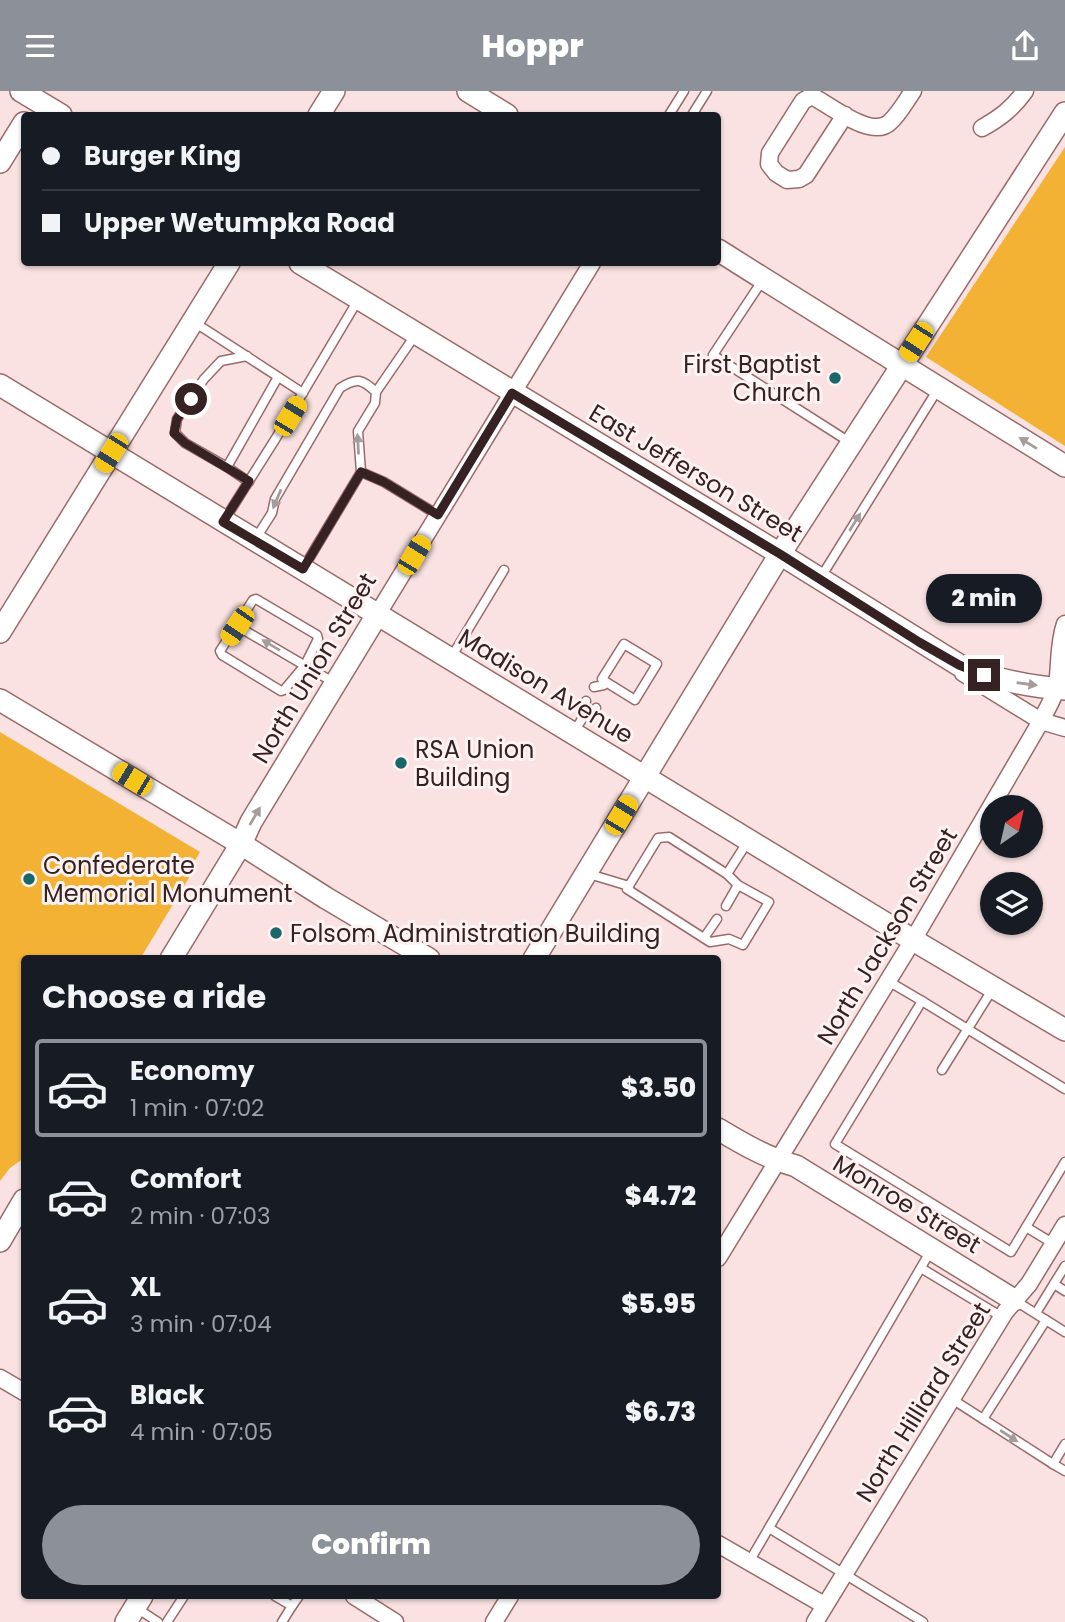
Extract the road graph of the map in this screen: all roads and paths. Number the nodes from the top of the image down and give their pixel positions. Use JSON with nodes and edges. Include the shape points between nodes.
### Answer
{"nodes":[{"id":1,"x":334,"y":91,"type":"edge"},
{"id":2,"x":468,"y":91,"type":"edge"},
{"id":3,"x":684,"y":91,"type":"edge"},
{"id":4,"x":707,"y":91,"type":"edge"},
{"id":5,"x":913,"y":91,"type":"edge"},
{"id":6,"x":1025,"y":91,"type":"edge"},
{"id":7,"x":33,"y":100,"type":"edge"},
{"id":8,"x":55,"y":112,"type":"edge"},
{"id":9,"x":321,"y":112,"type":"edge"},
{"id":10,"x":502,"y":112,"type":"edge"},
{"id":11,"x":671,"y":112,"type":"edge"},
{"id":12,"x":694,"y":112,"type":"edge"},
{"id":13,"x":1065,"y":113,"type":"edge"},
{"id":14,"x":845,"y":115,"type":"junction"},
{"id":15,"x":21,"y":128,"type":"edge"},
{"id":16,"x":982,"y":128,"type":"dead end"},
{"id":17,"x":0,"y":162,"type":"edge"},
{"id":18,"x":721,"y":252,"type":"edge"},
{"id":19,"x":227,"y":266,"type":"edge"},
{"id":20,"x":305,"y":266,"type":"edge"},
{"id":21,"x":590,"y":266,"type":"edge"},
{"id":22,"x":764,"y":279,"type":"junction"},
{"id":23,"x":359,"y":299,"type":"junction"},
{"id":24,"x":192,"y":321,"type":"junction"},
{"id":25,"x":416,"y":334,"type":"junction"},
{"id":26,"x":247,"y":356,"type":"junction"},
{"id":27,"x":901,"y":365,"type":"junction"},
{"id":28,"x":278,"y":376,"type":"junction"},
{"id":29,"x":0,"y":385,"type":"edge"},
{"id":30,"x":939,"y":387,"type":"junction"},
{"id":31,"x":376,"y":392,"type":"junction"},
{"id":32,"x":303,"y":393,"type":"junction"},
{"id":33,"x":512,"y":393,"type":"junction"},
{"id":34,"x":851,"y":443,"type":"junction"},
{"id":35,"x":111,"y":453,"type":"junction"},
{"id":36,"x":1065,"y":466,"type":"edge"},
{"id":37,"x":227,"y":467,"type":"junction"},
{"id":38,"x":361,"y":472,"type":"junction"},
{"id":39,"x":249,"y":481,"type":"junction"},
{"id":40,"x":438,"y":515,"type":"junction"},
{"id":41,"x":223,"y":522,"type":"junction"},
{"id":42,"x":255,"y":541,"type":"junction"},
{"id":43,"x":780,"y":554,"type":"junction"},
{"id":44,"x":303,"y":569,"type":"junction"},
{"id":45,"x":504,"y":571,"type":"dead end"},
{"id":46,"x":819,"y":580,"type":"junction"},
{"id":47,"x":377,"y":615,"type":"junction"},
{"id":48,"x":1065,"y":624,"type":"edge"},
{"id":49,"x":237,"y":626,"type":"junction"},
{"id":50,"x":0,"y":632,"type":"edge"},
{"id":51,"x":919,"y":642,"type":"junction"},
{"id":52,"x":450,"y":659,"type":"junction"},
{"id":53,"x":305,"y":665,"type":"junction"},
{"id":54,"x":335,"y":684,"type":"junction"},
{"id":55,"x":594,"y":687,"type":"dead end"},
{"id":56,"x":605,"y":687,"type":"junction"},
{"id":57,"x":1061,"y":689,"type":"edge"},
{"id":58,"x":0,"y":700,"type":"edge"},
{"id":59,"x":586,"y":701,"type":"dead end"},
{"id":60,"x":596,"y":708,"type":"dead end"},
{"id":61,"x":1041,"y":721,"type":"junction"},
{"id":62,"x":578,"y":725,"type":"junction"},
{"id":63,"x":1065,"y":728,"type":"edge"},
{"id":64,"x":645,"y":777,"type":"junction"},
{"id":65,"x":748,"y":840,"type":"junction"},
{"id":66,"x":241,"y":844,"type":"junction"},
{"id":67,"x":586,"y":873,"type":"junction"},
{"id":68,"x":727,"y":874,"type":"junction"},
{"id":69,"x":738,"y":885,"type":"junction"},
{"id":70,"x":629,"y":886,"type":"junction"},
{"id":71,"x":726,"y":905,"type":"dead end"},
{"id":72,"x":717,"y":919,"type":"dead end"},
{"id":73,"x":704,"y":938,"type":"junction"},
{"id":74,"x":913,"y":940,"type":"junction"},
{"id":75,"x":173,"y":955,"type":"edge"},
{"id":76,"x":422,"y":955,"type":"edge"},
{"id":77,"x":536,"y":955,"type":"edge"},
{"id":78,"x":888,"y":981,"type":"junction"},
{"id":79,"x":993,"y":987,"type":"junction"},
{"id":80,"x":922,"y":1001,"type":"junction"},
{"id":81,"x":968,"y":1029,"type":"junction"},
{"id":82,"x":1065,"y":1030,"type":"edge"},
{"id":83,"x":942,"y":1070,"type":"dead end"},
{"id":84,"x":1065,"y":1089,"type":"edge"},
{"id":85,"x":721,"y":1131,"type":"edge"},
{"id":86,"x":777,"y":1161,"type":"junction"},
{"id":87,"x":1065,"y":1162,"type":"edge"},
{"id":88,"x":21,"y":1205,"type":"edge"},
{"id":89,"x":1065,"y":1225,"type":"edge"},
{"id":90,"x":1026,"y":1227,"type":"junction"},
{"id":91,"x":0,"y":1241,"type":"edge"},
{"id":92,"x":1054,"y":1244,"type":"junction"},
{"id":93,"x":932,"y":1249,"type":"junction"},
{"id":94,"x":721,"y":1253,"type":"edge"},
{"id":95,"x":1065,"y":1266,"type":"edge"},
{"id":96,"x":921,"y":1268,"type":"junction"},
{"id":97,"x":971,"y":1273,"type":"junction"},
{"id":98,"x":1054,"y":1284,"type":"junction"},
{"id":99,"x":1065,"y":1291,"type":"edge"},
{"id":100,"x":960,"y":1292,"type":"junction"},
{"id":101,"x":1014,"y":1300,"type":"junction"},
{"id":102,"x":1036,"y":1313,"type":"junction"},
{"id":103,"x":1002,"y":1317,"type":"junction"},
{"id":104,"x":1046,"y":1320,"type":"junction"},
{"id":105,"x":1065,"y":1332,"type":"edge"},
{"id":106,"x":0,"y":1378,"type":"edge"},
{"id":107,"x":21,"y":1390,"type":"edge"},
{"id":108,"x":952,"y":1399,"type":"junction"},
{"id":109,"x":983,"y":1419,"type":"junction"},
{"id":110,"x":1065,"y":1444,"type":"edge"},
{"id":111,"x":1053,"y":1464,"type":"junction"},
{"id":112,"x":1065,"y":1471,"type":"edge"},
{"id":113,"x":769,"y":1528,"type":"junction"},
{"id":114,"x":721,"y":1546,"type":"edge"},
{"id":115,"x":749,"y":1562,"type":"junction"},
{"id":116,"x":844,"y":1573,"type":"junction"},
{"id":117,"x":182,"y":1599,"type":"edge"},
{"id":118,"x":280,"y":1599,"type":"edge"},
{"id":119,"x":297,"y":1599,"type":"edge"},
{"id":120,"x":359,"y":1599,"type":"edge"},
{"id":121,"x":508,"y":1599,"type":"edge"},
{"id":122,"x":824,"y":1605,"type":"junction"},
{"id":123,"x":292,"y":1607,"type":"junction"},
{"id":124,"x":135,"y":1608,"type":"edge"},
{"id":125,"x":158,"y":1622,"type":"edge"},
{"id":126,"x":167,"y":1622,"type":"edge"},
{"id":127,"x":282,"y":1622,"type":"edge"},
{"id":128,"x":395,"y":1622,"type":"edge"},
{"id":129,"x":494,"y":1622,"type":"edge"},
{"id":130,"x":814,"y":1622,"type":"edge"},
{"id":131,"x":923,"y":1622,"type":"edge"}],
"edges":[{"from":1,"to":9,"type":"main road"},
{"from":2,"to":10,"type":"main road"},
{"from":3,"to":11,"type":"lane"},
{"from":4,"to":12,"type":"lane"},
{"from":5,"to":14,"type":"street","via":[[883,127],[858,123]]},
{"from":6,"to":16,"type":"street","via":[[1002,117]]},
{"from":7,"to":8,"type":"main road"},
{"from":13,"to":27,"type":"main road"},
{"from":14,"to":14,"type":"street","via":[[811,96],[803,101],[770,153],[769,164],[787,180],[806,175]]},
{"from":15,"to":17,"type":"main road"},
{"from":18,"to":22,"type":"main road"},
{"from":19,"to":24,"type":"main road"},
{"from":20,"to":23,"type":"main road","name":"East Jefferson Street"},
{"from":21,"to":33,"type":"street","name":"North Union Street"},
{"from":22,"to":27,"type":"main road"},
{"from":22,"to":34,"type":"lane","via":[[713,355]]},
{"from":23,"to":25,"type":"main road","name":"East Jefferson Street"},
{"from":23,"to":32,"type":"lane"},
{"from":24,"to":26,"type":"lane"},
{"from":24,"to":35,"type":"main road"},
{"from":25,"to":31,"type":"lane"},
{"from":25,"to":33,"type":"main road","name":"East Jefferson Street"},
{"from":26,"to":28,"type":"lane"},
{"from":26,"to":37,"type":"lane","via":[[221,361],[177,419],[174,433]]},
{"from":27,"to":30,"type":"main road"},
{"from":27,"to":34,"type":"main road"},
{"from":28,"to":32,"type":"lane"},
{"from":28,"to":37,"type":"lane"},
{"from":29,"to":35,"type":"main road","name":"Madison Avenue"},
{"from":36,"to":30,"type":"main road","one_way":true},
{"from":46,"to":30,"type":"lane","one_way":true},
{"from":38,"to":31,"type":"lane","one_way":true,"via":[[358,431],[375,403]]},
{"from":31,"to":42,"type":"lane","one_way":true,"via":[[365,381],[352,381],[341,388]]},
{"from":32,"to":39,"type":"lane"},
{"from":33,"to":40,"type":"street","name":"North Union Street"},
{"from":33,"to":43,"type":"main road","name":"East Jefferson Street"},
{"from":34,"to":43,"type":"main road"},
{"from":35,"to":41,"type":"main road","name":"Madison Avenue"},
{"from":35,"to":50,"type":"main road"},
{"from":37,"to":39,"type":"lane"},
{"from":38,"to":40,"type":"lane"},
{"from":38,"to":44,"type":"lane"},
{"from":39,"to":41,"type":"lane"},
{"from":40,"to":47,"type":"street","name":"North Union Street"},
{"from":41,"to":42,"type":"main road","name":"Madison Avenue"},
{"from":42,"to":44,"type":"main road","name":"Madison Avenue"},
{"from":43,"to":46,"type":"main road","name":"East Jefferson Street"},
{"from":43,"to":64,"type":"main road"},
{"from":44,"to":47,"type":"main road","name":"Madison Avenue"},
{"from":45,"to":52,"type":"lane"},
{"from":46,"to":51,"type":"main road","name":"East Jefferson Street"},
{"from":47,"to":52,"type":"main road","name":"Madison Avenue"},
{"from":47,"to":54,"type":"main road","name":"North Union Street"},
{"from":48,"to":57,"type":"street","name":"North Jackson Street","via":[[1060,643]]},
{"from":53,"to":49,"type":"lane","one_way":true},
{"from":49,"to":53,"type":"lane","via":[[257,599],[317,635]]},
{"from":49,"to":53,"type":"lane","via":[[220,651],[222,655],[281,691]]},
{"from":51,"to":57,"type":"main road","one_way":true,"via":[[984,675]]},
{"from":51,"to":61,"type":"street","name":"East Jefferson Street"},
{"from":52,"to":62,"type":"main road","name":"Madison Avenue"},
{"from":53,"to":54,"type":"lane"},
{"from":66,"to":54,"type":"main road","name":"North Union Street","one_way":true},
{"from":55,"to":56,"type":"lane"},
{"from":56,"to":56,"type":"lane","via":[[635,700],[657,664],[624,644],[602,679]]},
{"from":57,"to":61,"type":"street","name":"North Jackson Street"},
{"from":58,"to":66,"type":"main road"},
{"from":59,"to":62,"type":"lane"},
{"from":60,"to":62,"type":"lane"},
{"from":61,"to":63,"type":"street","name":"East Jefferson Street"},
{"from":61,"to":74,"type":"street","name":"North Jackson Street"},
{"from":62,"to":64,"type":"main road","name":"Madison Avenue"},
{"from":64,"to":65,"type":"main road","name":"Madison Avenue"},
{"from":64,"to":67,"type":"main road"},
{"from":65,"to":68,"type":"lane"},
{"from":65,"to":74,"type":"main road","name":"Madison Avenue"},
{"from":66,"to":75,"type":"main road","name":"North Union Street"},
{"from":66,"to":76,"type":"main road"},
{"from":67,"to":70,"type":"lane"},
{"from":67,"to":77,"type":"main road"},
{"from":68,"to":69,"type":"lane"},
{"from":68,"to":70,"type":"lane","via":[[668,837],[659,838]]},
{"from":69,"to":71,"type":"lane"},
{"from":69,"to":73,"type":"lane","via":[[768,902],[743,945]]},
{"from":70,"to":73,"type":"lane","via":[[627,889]]},
{"from":72,"to":73,"type":"lane"},
{"from":74,"to":78,"type":"street","name":"North Jackson Street"},
{"from":74,"to":79,"type":"main road","name":"Madison Avenue"},
{"from":78,"to":80,"type":"lane"},
{"from":78,"to":86,"type":"street","name":"North Jackson Street"},
{"from":79,"to":81,"type":"lane"},
{"from":79,"to":82,"type":"main road","name":"Madison Avenue"},
{"from":80,"to":81,"type":"lane"},
{"from":80,"to":90,"type":"lane","via":[[835,1144],[1011,1252]]},
{"from":81,"to":83,"type":"lane"},
{"from":81,"to":84,"type":"lane"},
{"from":85,"to":86,"type":"main road","name":"Monroe Street"},
{"from":86,"to":93,"type":"main road","name":"Monroe Street","via":[[797,1167]]},
{"from":86,"to":94,"type":"street","name":"North Jackson Street"},
{"from":87,"to":90,"type":"lane"},
{"from":88,"to":91,"type":"main road"},
{"from":89,"to":92,"type":"street","name":"North Hilliard Street"},
{"from":90,"to":92,"type":"lane"},
{"from":92,"to":101,"type":"street","name":"North Hilliard Street"},
{"from":93,"to":96,"type":"lane"},
{"from":93,"to":97,"type":"main road","name":"Monroe Street"},
{"from":95,"to":98,"type":"lane"},
{"from":96,"to":100,"type":"lane"},
{"from":96,"to":113,"type":"lane"},
{"from":97,"to":100,"type":"lane"},
{"from":97,"to":101,"type":"main road","name":"Monroe Street"},
{"from":98,"to":99,"type":"lane"},
{"from":98,"to":102,"type":"lane"},
{"from":100,"to":103,"type":"lane"},
{"from":101,"to":102,"type":"lane","name":"Monroe Street"},
{"from":101,"to":103,"type":"street","name":"North Hilliard Street"},
{"from":102,"to":104,"type":"lane","name":"Monroe Street"},
{"from":103,"to":108,"type":"street","name":"North Hilliard Street"},
{"from":104,"to":105,"type":"lane","name":"Monroe Street"},
{"from":104,"to":109,"type":"lane"},
{"from":106,"to":107,"type":"street"},
{"from":108,"to":109,"type":"lane"},
{"from":108,"to":116,"type":"street","name":"North Hilliard Street"},
{"from":109,"to":111,"type":"lane","one_way":true},
{"from":110,"to":111,"type":"lane"},
{"from":111,"to":112,"type":"lane"},
{"from":113,"to":115,"type":"lane"},
{"from":113,"to":116,"type":"lane"},
{"from":114,"to":115,"type":"street"},
{"from":115,"to":122,"type":"street"},
{"from":116,"to":122,"type":"street","name":"North Hilliard Street"},
{"from":116,"to":131,"type":"lane"},
{"from":117,"to":126,"type":"lane"},
{"from":118,"to":123,"type":"lane"},
{"from":119,"to":123,"type":"lane"},
{"from":120,"to":128,"type":"street"},
{"from":121,"to":129,"type":"street"},
{"from":122,"to":130,"type":"street","name":"North Hilliard Street"},
{"from":123,"to":127,"type":"lane"},
{"from":124,"to":125,"type":"lane"}]}
